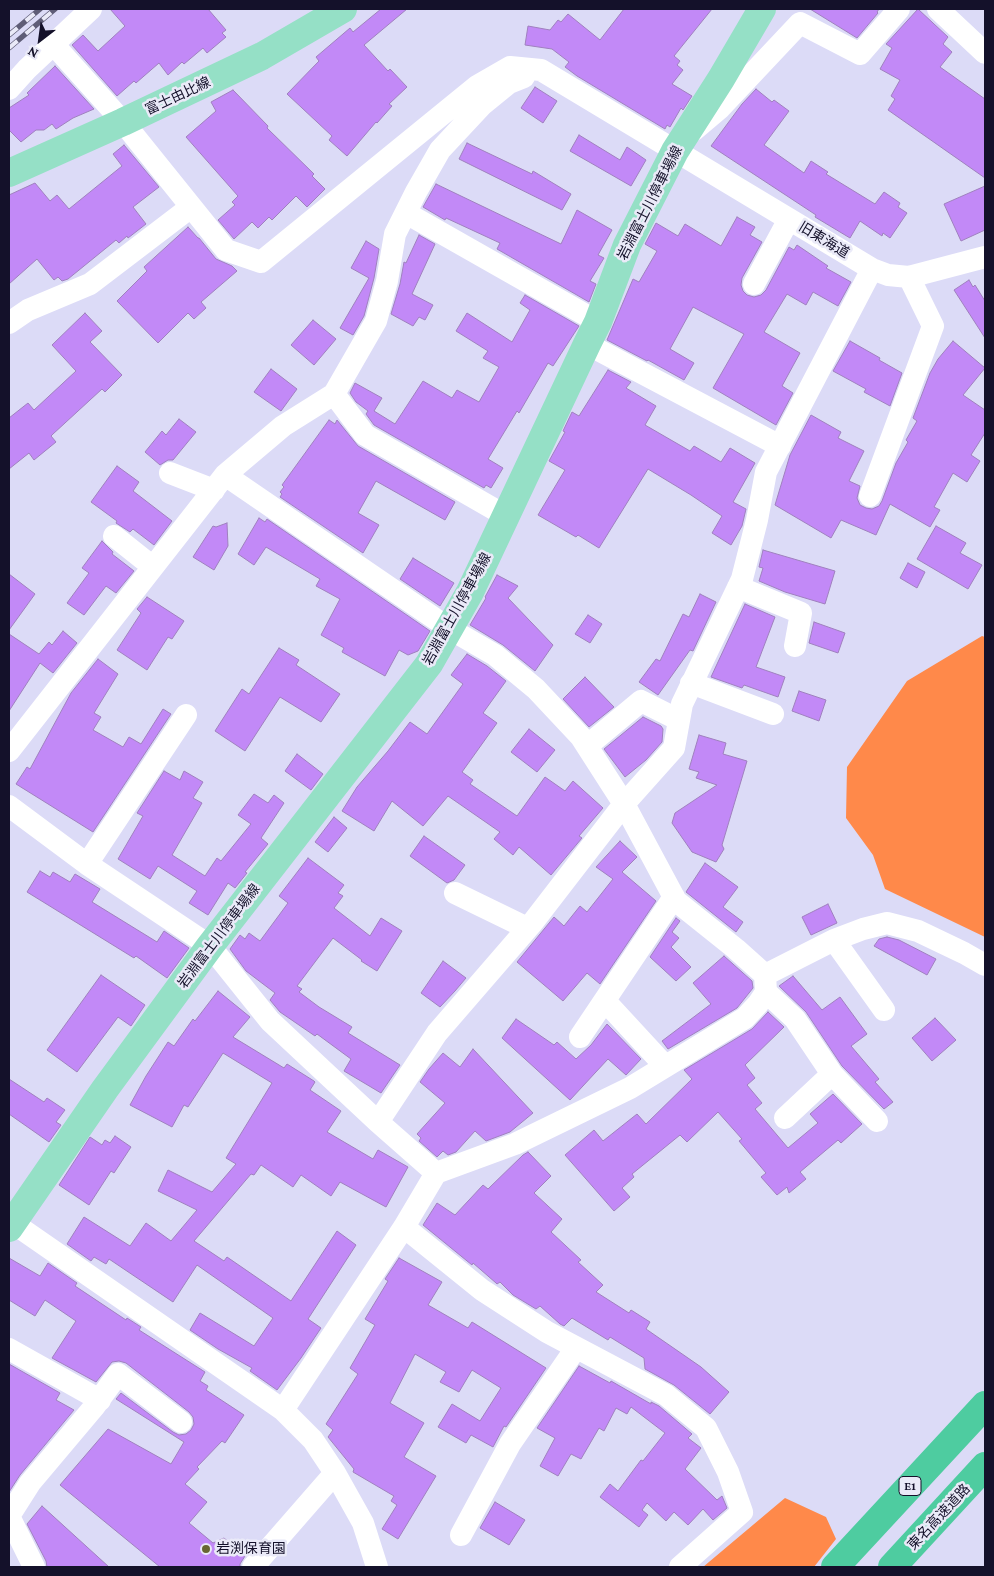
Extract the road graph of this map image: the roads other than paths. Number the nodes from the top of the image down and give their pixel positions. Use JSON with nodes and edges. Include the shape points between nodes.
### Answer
{"nodes":[{"id":1,"x":91,"y":9,"type":"edge"},
{"id":2,"x":343,"y":9,"type":"edge"},
{"id":3,"x":762,"y":9,"type":"edge"},
{"id":4,"x":899,"y":9,"type":"edge"},
{"id":5,"x":938,"y":9,"type":"edge"},
{"id":6,"x":54,"y":44,"type":"junction"},
{"id":7,"x":985,"y":54,"type":"edge"},
{"id":8,"x":541,"y":70,"type":"junction"},
{"id":9,"x":9,"y":89,"type":"edge"},
{"id":10,"x":123,"y":122,"type":"junction"},
{"id":11,"x":678,"y":147,"type":"junction"},
{"id":12,"x":9,"y":173,"type":"edge"},
{"id":13,"x":191,"y":207,"type":"junction"},
{"id":14,"x":406,"y":213,"type":"junction"},
{"id":15,"x":789,"y":219,"type":"junction"},
{"id":16,"x":983,"y":263,"type":"edge"},
{"id":17,"x":872,"y":269,"type":"junction"},
{"id":18,"x":909,"y":277,"type":"junction"},
{"id":19,"x":754,"y":284,"type":"dead end"},
{"id":20,"x":9,"y":323,"type":"edge"},
{"id":21,"x":593,"y":333,"type":"junction"},
{"id":22,"x":334,"y":394,"type":"junction"},
{"id":23,"x":780,"y":446,"type":"junction"},
{"id":24,"x":170,"y":474,"type":"dead end"},
{"id":25,"x":219,"y":482,"type":"junction"},
{"id":26,"x":870,"y":496,"type":"dead end"},
{"id":27,"x":506,"y":516,"type":"junction"},
{"id":28,"x":114,"y":536,"type":"dead end"},
{"id":29,"x":154,"y":567,"type":"junction"},
{"id":30,"x":738,"y":587,"type":"junction"},
{"id":31,"x":450,"y":629,"type":"junction"},
{"id":32,"x":795,"y":646,"type":"dead end"},
{"id":33,"x":692,"y":683,"type":"junction"},
{"id":34,"x":773,"y":714,"type":"dead end"},
{"id":35,"x":186,"y":715,"type":"dead end"},
{"id":36,"x":679,"y":720,"type":"junction"},
{"id":37,"x":587,"y":746,"type":"junction"},
{"id":38,"x":9,"y":751,"type":"edge"},
{"id":39,"x":624,"y":804,"type":"junction"},
{"id":40,"x":9,"y":806,"type":"edge"},
{"id":41,"x":87,"y":864,"type":"junction"},
{"id":42,"x":455,"y":893,"type":"dead end"},
{"id":43,"x":674,"y":897,"type":"junction"},
{"id":44,"x":527,"y":928,"type":"junction"},
{"id":45,"x":834,"y":940,"type":"junction"},
{"id":46,"x":210,"y":946,"type":"junction"},
{"id":47,"x":985,"y":965,"type":"edge"},
{"id":48,"x":766,"y":983,"type":"junction"},
{"id":49,"x":605,"y":1001,"type":"junction"},
{"id":50,"x":884,"y":1010,"type":"dead end"},
{"id":51,"x":580,"y":1038,"type":"dead end"},
{"id":52,"x":666,"y":1066,"type":"junction"},
{"id":53,"x":832,"y":1074,"type":"junction"},
{"id":54,"x":785,"y":1118,"type":"dead end"},
{"id":55,"x":877,"y":1121,"type":"dead end"},
{"id":56,"x":378,"y":1122,"type":"junction"},
{"id":57,"x":436,"y":1173,"type":"junction"},
{"id":58,"x":11,"y":1225,"type":"edge"},
{"id":59,"x":404,"y":1227,"type":"junction"},
{"id":60,"x":576,"y":1348,"type":"junction"},
{"id":61,"x":9,"y":1349,"type":"edge"},
{"id":62,"x":100,"y":1400,"type":"junction"},
{"id":63,"x":985,"y":1405,"type":"edge"},
{"id":64,"x":283,"y":1410,"type":"junction"},
{"id":65,"x":181,"y":1422,"type":"dead end"},
{"id":66,"x":985,"y":1466,"type":"edge"},
{"id":67,"x":335,"y":1473,"type":"junction"},
{"id":68,"x":461,"y":1535,"type":"dead end"},
{"id":69,"x":34,"y":1567,"type":"edge"},
{"id":70,"x":253,"y":1567,"type":"edge"},
{"id":71,"x":377,"y":1567,"type":"edge"},
{"id":72,"x":680,"y":1567,"type":"edge"},
{"id":73,"x":835,"y":1567,"type":"edge"},
{"id":74,"x":892,"y":1567,"type":"edge"}],
"edges":[{"from":1,"to":6,"type":"street"},
{"from":2,"to":10,"type":"main road","name":"富士由比線","via":[[262,56]]},
{"from":3,"to":11,"type":"main road","name":"岩淵富士川停車場線"},
{"from":4,"to":11,"type":"street","via":[[860,54],[800,23],[720,108]]},
{"from":5,"to":7,"type":"street"},
{"from":6,"to":9,"type":"street"},
{"from":6,"to":10,"type":"street"},
{"from":8,"to":11,"type":"street","name":"旧東海道"},
{"from":8,"to":13,"type":"street","via":[[510,67],[477,86],[261,262],[226,250]]},
{"from":8,"to":14,"type":"street","via":[[509,83],[482,105],[440,150]]},
{"from":10,"to":12,"type":"main road","name":"富士由比線"},
{"from":10,"to":13,"type":"street"},
{"from":11,"to":15,"type":"street","name":"旧東海道"},
{"from":11,"to":21,"type":"main road","name":"岩淵富士川停車場線","via":[[627,246]]},
{"from":13,"to":20,"type":"street","via":[[90,284],[28,310]]},
{"from":14,"to":21,"type":"street"},
{"from":14,"to":22,"type":"street","via":[[396,234],[376,321]]},
{"from":15,"to":17,"type":"street","name":"旧東海道"},
{"from":15,"to":19,"type":"street"},
{"from":16,"to":18,"type":"street","name":"旧東海道"},
{"from":17,"to":18,"type":"street","name":"旧東海道","via":[[888,276]]},
{"from":17,"to":23,"type":"street"},
{"from":18,"to":26,"type":"street","via":[[933,326]]},
{"from":21,"to":23,"type":"street"},
{"from":21,"to":27,"type":"main road","name":"岩淵富士川停車場線"},
{"from":22,"to":25,"type":"street","via":[[283,426]]},
{"from":22,"to":27,"type":"street","via":[[365,435]]},
{"from":23,"to":30,"type":"street","via":[[766,472],[757,520]]},
{"from":24,"to":25,"type":"street"},
{"from":25,"to":29,"type":"street"},
{"from":25,"to":31,"type":"street"},
{"from":27,"to":31,"type":"main road","name":"岩淵富士川停車場線"},
{"from":28,"to":29,"type":"street"},
{"from":29,"to":38,"type":"street"},
{"from":30,"to":32,"type":"street","via":[[802,613]]},
{"from":30,"to":33,"type":"street"},
{"from":31,"to":37,"type":"street","via":[[495,655],[536,689]]},
{"from":31,"to":46,"type":"main road","name":"岩淵富士川停車場線","via":[[429,664]]},
{"from":33,"to":34,"type":"street"},
{"from":33,"to":36,"type":"street"},
{"from":35,"to":41,"type":"street"},
{"from":36,"to":37,"type":"street","via":[[641,701]]},
{"from":36,"to":39,"type":"street","via":[[674,748]]},
{"from":37,"to":39,"type":"street"},
{"from":39,"to":43,"type":"street"},
{"from":39,"to":44,"type":"street"},
{"from":40,"to":41,"type":"street"},
{"from":41,"to":46,"type":"street"},
{"from":42,"to":44,"type":"street"},
{"from":43,"to":48,"type":"street","via":[[736,949]]},
{"from":43,"to":49,"type":"street"},
{"from":44,"to":56,"type":"street","via":[[437,1033]]},
{"from":45,"to":47,"type":"street","via":[[863,928],[887,923],[918,931]]},
{"from":45,"to":48,"type":"street"},
{"from":45,"to":50,"type":"street"},
{"from":46,"to":56,"type":"street","via":[[270,1020]]},
{"from":46,"to":58,"type":"main road","name":"岩淵富士川停車場線"},
{"from":48,"to":52,"type":"street","via":[[758,1004],[745,1018]]},
{"from":48,"to":53,"type":"street"},
{"from":49,"to":51,"type":"street"},
{"from":49,"to":52,"type":"street"},
{"from":52,"to":57,"type":"street","via":[[630,1088],[515,1144]]},
{"from":53,"to":54,"type":"street"},
{"from":53,"to":55,"type":"street"},
{"from":56,"to":57,"type":"street"},
{"from":57,"to":59,"type":"street"},
{"from":58,"to":64,"type":"street"},
{"from":59,"to":60,"type":"street","via":[[482,1290]]},
{"from":59,"to":64,"type":"street"},
{"from":60,"to":68,"type":"street","via":[[510,1444]]},
{"from":60,"to":72,"type":"street","via":[[666,1395],[706,1428],[728,1472],[742,1512]]},
{"from":61,"to":62,"type":"street"},
{"from":62,"to":65,"type":"street","via":[[118,1374]]},
{"from":62,"to":69,"type":"street","via":[[30,1483],[9,1516]]},
{"from":63,"to":73,"type":"highway","number":"E1"},
{"from":64,"to":67,"type":"street","via":[[313,1440]]},
{"from":66,"to":74,"type":"highway","name":"東名高速道路"},
{"from":67,"to":70,"type":"street"},
{"from":67,"to":71,"type":"street","via":[[364,1523]]}]}
